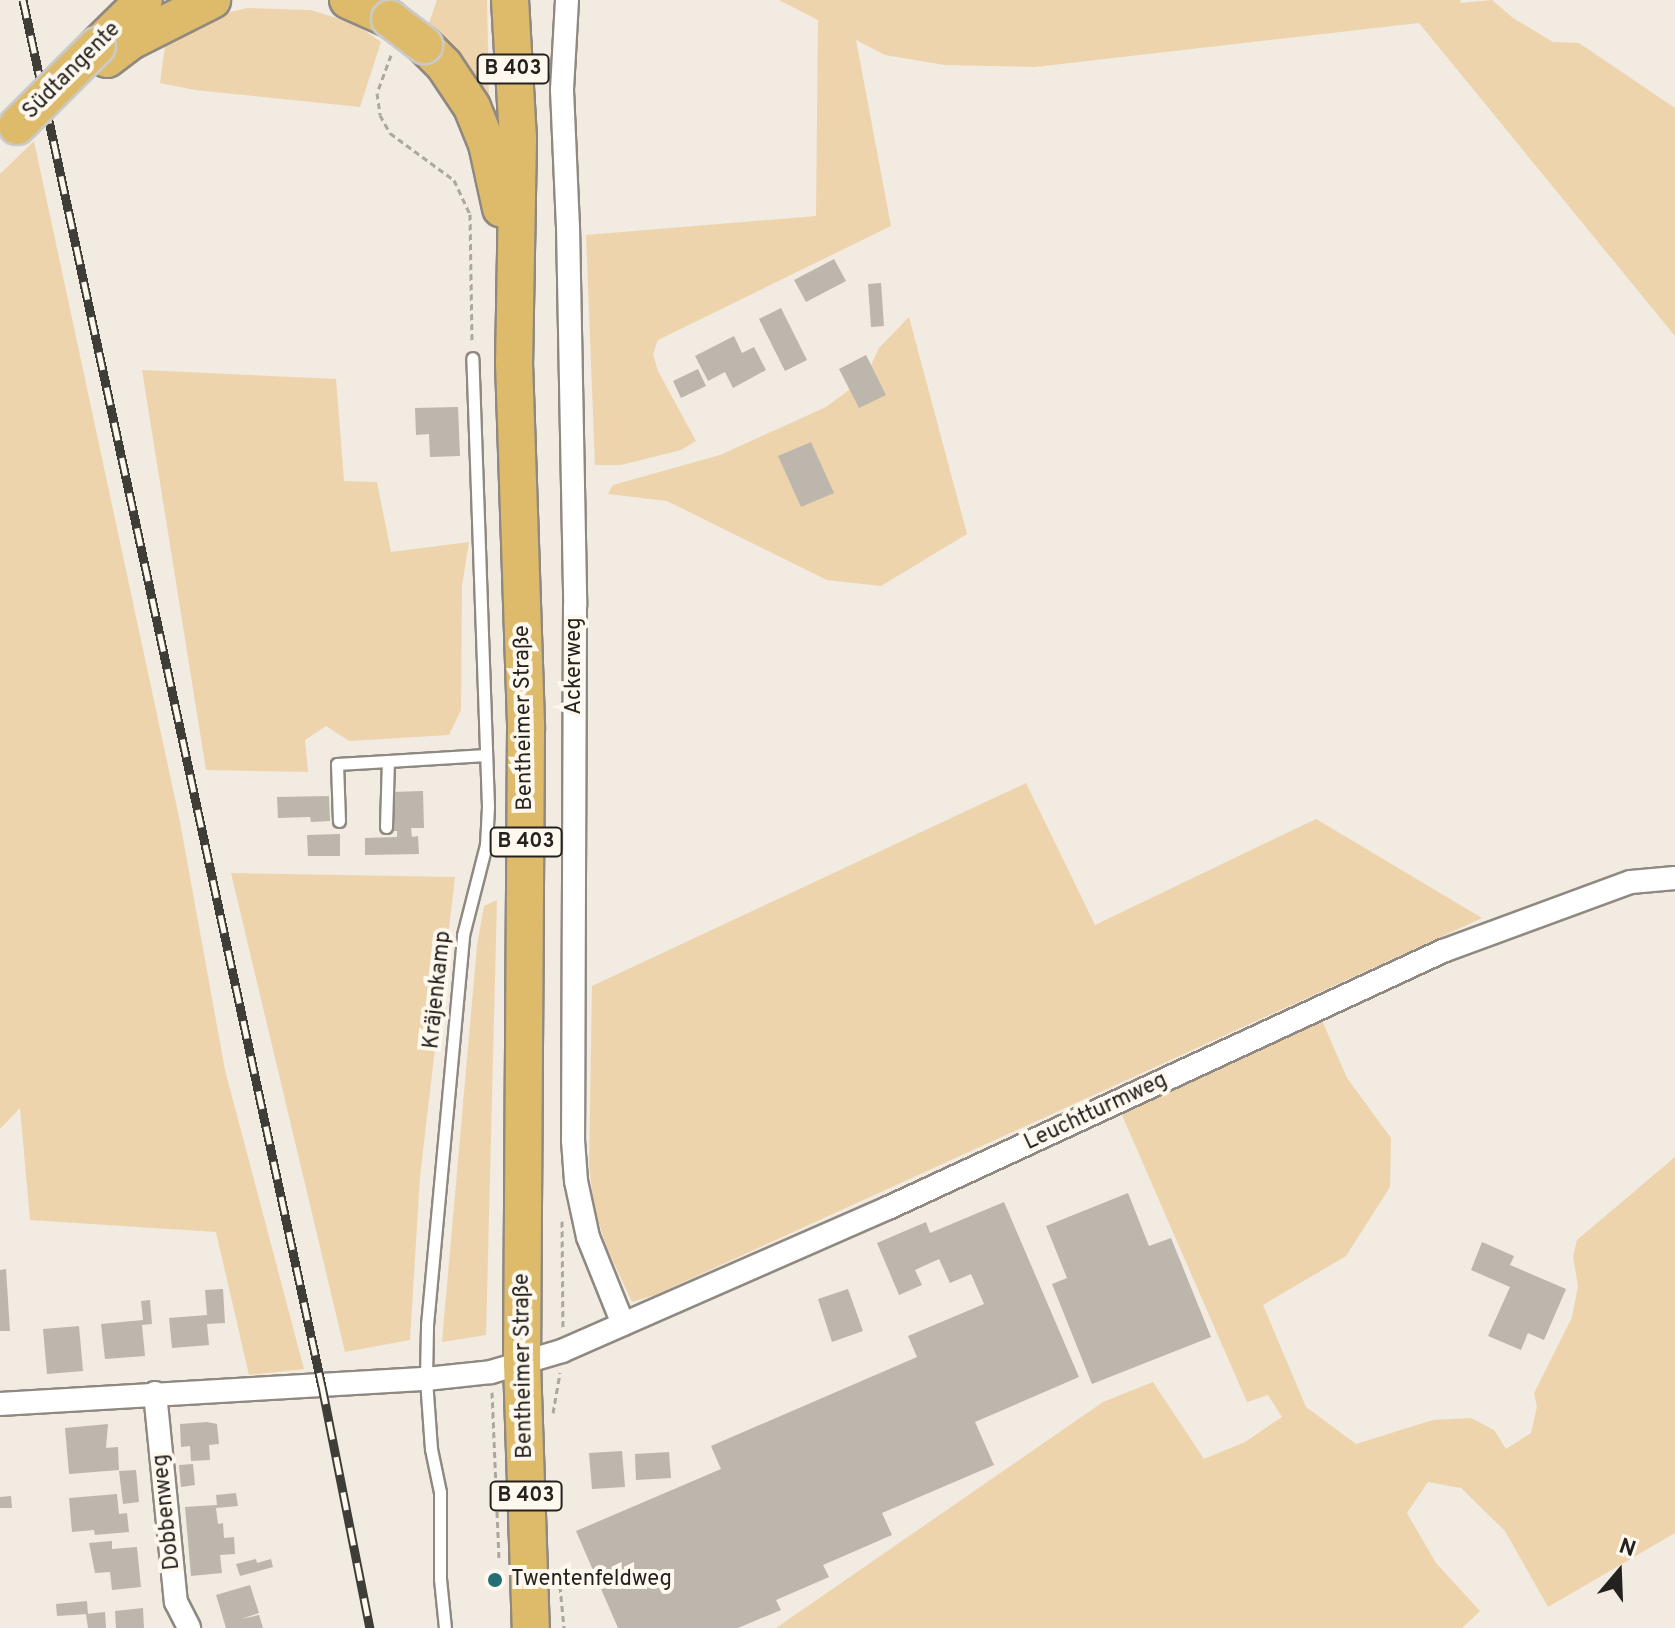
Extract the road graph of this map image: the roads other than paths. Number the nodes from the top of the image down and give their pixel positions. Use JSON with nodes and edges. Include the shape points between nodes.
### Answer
{"nodes":[{"id":1,"x":144,"y":0,"type":"edge"},
{"id":2,"x":212,"y":0,"type":"edge"},
{"id":3,"x":348,"y":0,"type":"edge"},
{"id":4,"x":510,"y":0,"type":"edge"},
{"id":5,"x":525,"y":0,"type":"edge"},
{"id":6,"x":567,"y":0,"type":"edge"},
{"id":7,"x":102,"y":52,"type":"junction"},
{"id":8,"x":8,"y":134,"type":"edge"},
{"id":9,"x":518,"y":138,"type":"junction"},
{"id":10,"x":515,"y":325,"type":"junction"},
{"id":11,"x":472,"y":358,"type":"road end"},
{"id":12,"x":486,"y":755,"type":"junction"},
{"id":13,"x":388,"y":761,"type":"junction"},
{"id":14,"x":339,"y":821,"type":"dead end"},
{"id":15,"x":386,"y":827,"type":"dead end"},
{"id":16,"x":1675,"y":878,"type":"edge"},
{"id":17,"x":623,"y":1324,"type":"junction"},
{"id":18,"x":507,"y":1368,"type":"junction"},
{"id":19,"x":426,"y":1379,"type":"junction"},
{"id":20,"x":155,"y":1393,"type":"junction"},
{"id":21,"x":0,"y":1404,"type":"edge"},
{"id":22,"x":189,"y":1628,"type":"edge"},
{"id":23,"x":445,"y":1628,"type":"edge"},
{"id":24,"x":531,"y":1628,"type":"edge"}],
"edges":[{"from":1,"to":7,"type":"main road","name":"Südtangente"},
{"from":2,"to":7,"type":"main road"},
{"from":3,"to":10,"type":"main road","via":[[458,85],[487,144],[498,185]]},
{"from":4,"to":9,"type":"main road","name":"Bentheimer Straße","number":"B 403"},
{"from":5,"to":9,"type":"main road"},
{"from":6,"to":17,"type":"street","name":"Ackerweg","via":[[562,90],[575,606],[573,1140],[588,1237]]},
{"from":7,"to":8,"type":"main road","bridge":true},
{"from":9,"to":10,"type":"main road","name":"Bentheimer Straße","number":"B 403"},
{"from":10,"to":18,"type":"main road","name":"Bentheimer Straße","number":"B 403","via":[[526,729]]},
{"from":11,"to":12,"type":"lane","name":"Kräjenkamp"},
{"from":12,"to":13,"type":"lane"},
{"from":12,"to":19,"type":"lane","name":"Kräjenkamp","via":[[486,845],[463,935]]},
{"from":13,"to":14,"type":"lane","via":[[337,764]]},
{"from":13,"to":15,"type":"lane"},
{"from":16,"to":17,"type":"street","name":"Leuchtturmweg","via":[[1631,882],[1443,951],[888,1208]]},
{"from":17,"to":18,"type":"street","name":"Leuchtturmweg"},
{"from":18,"to":19,"type":"street"},
{"from":18,"to":24,"type":"main road","name":"Bentheimer Straße","number":"B 403"},
{"from":19,"to":20,"type":"street"},
{"from":19,"to":23,"type":"lane","name":"Kräjenkamp","via":[[440,1492]]},
{"from":20,"to":21,"type":"street"},
{"from":20,"to":22,"type":"street","name":"Dobbenweg","via":[[176,1602]]}]}
